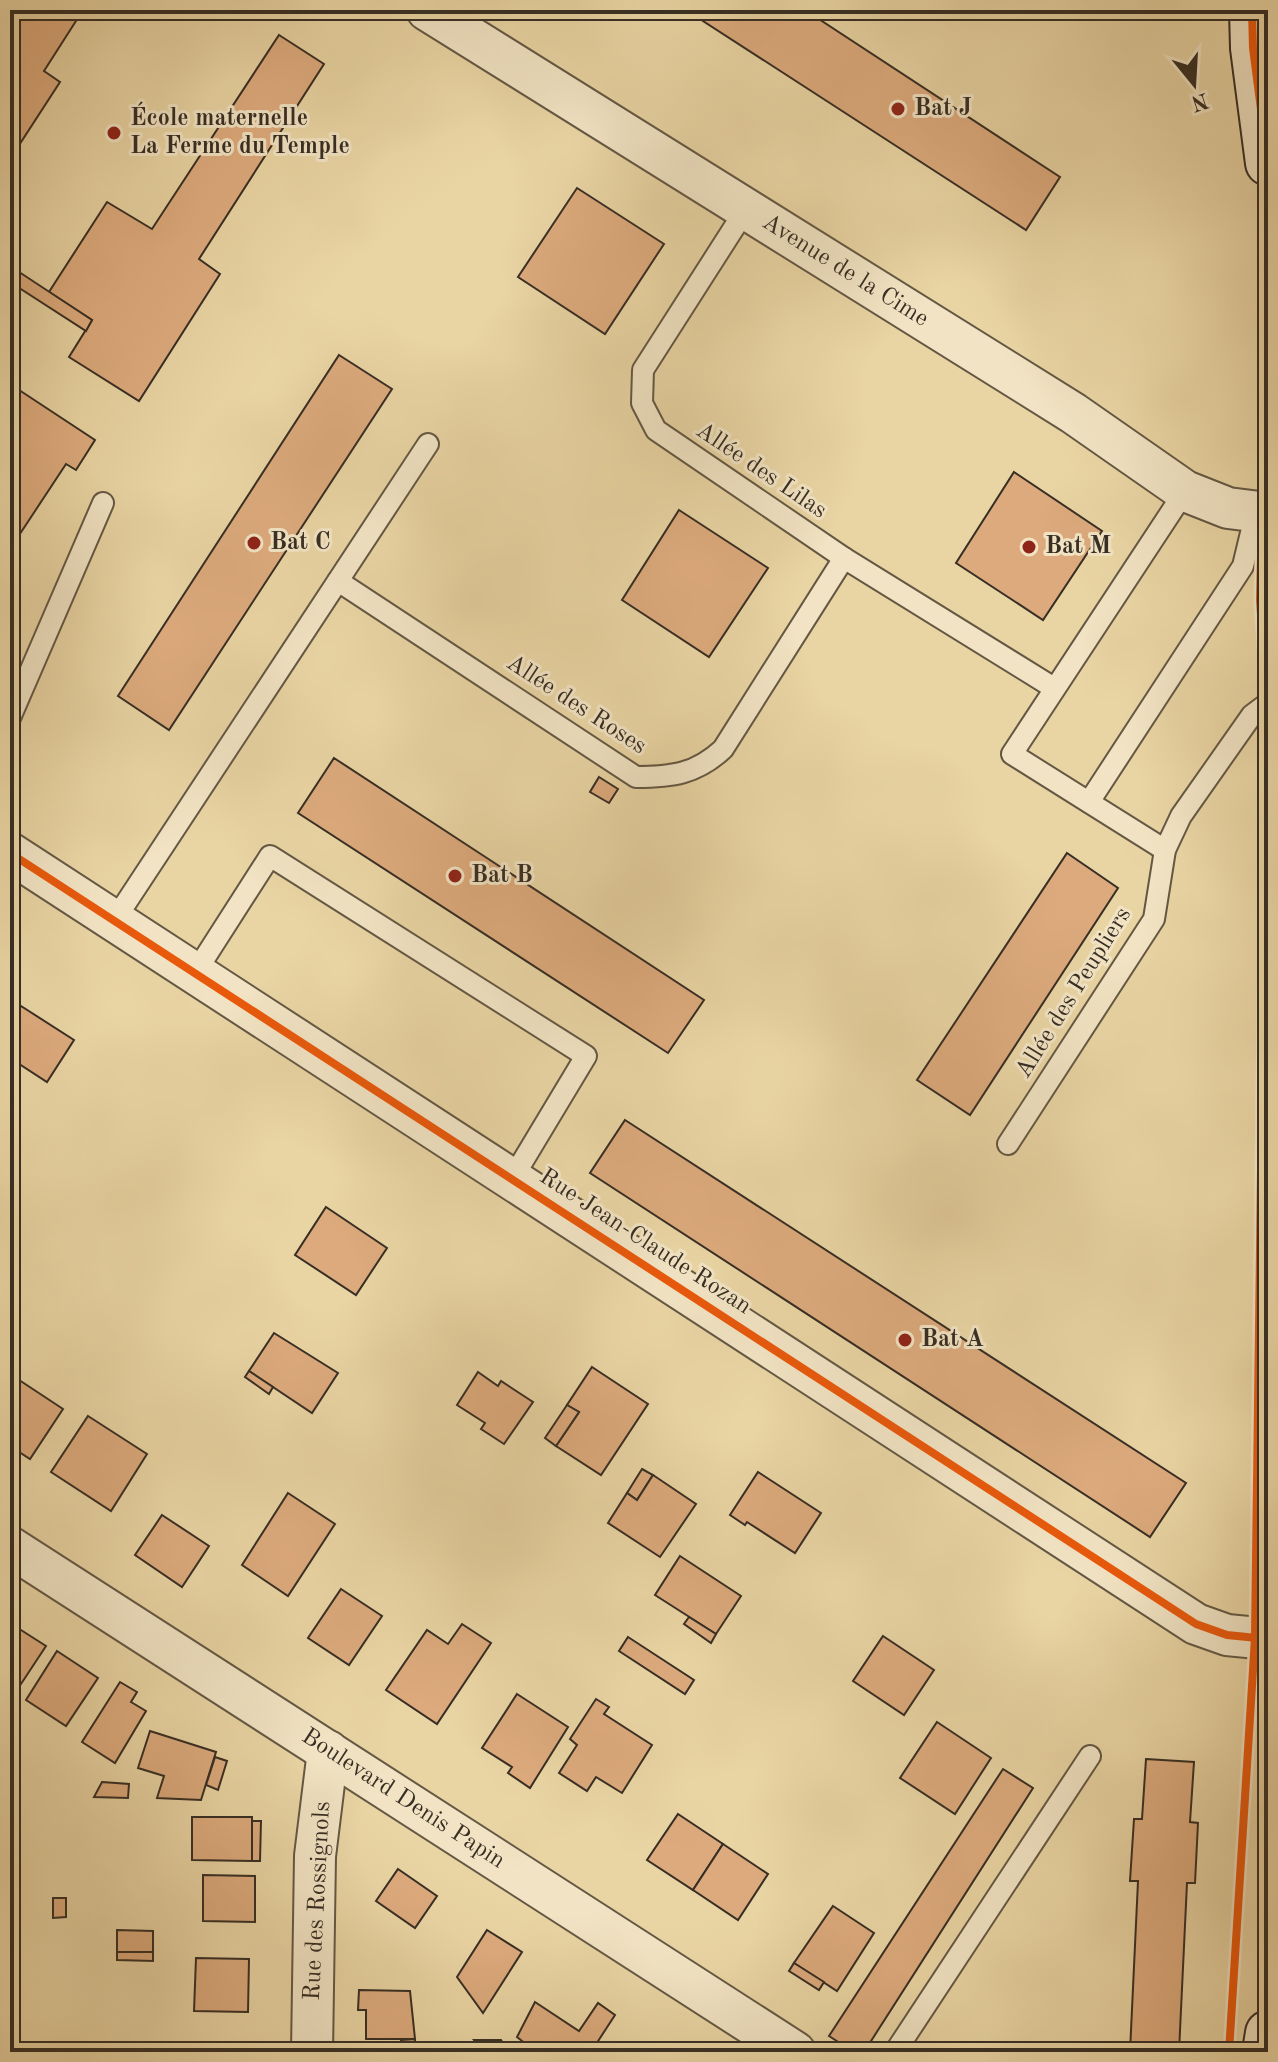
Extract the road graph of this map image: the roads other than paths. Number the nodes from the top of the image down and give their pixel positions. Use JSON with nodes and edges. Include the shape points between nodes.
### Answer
{"nodes":[{"id":1,"x":427,"y":10,"type":"edge"},
{"id":2,"x":1252,"y":10,"type":"edge"},
{"id":3,"x":1268,"y":163,"type":"edge"},
{"id":4,"x":746,"y":209,"type":"junction"},
{"id":5,"x":428,"y":444,"type":"dead end"},
{"id":6,"x":1185,"y":491,"type":"junction"},
{"id":7,"x":103,"y":503,"type":"dead end"},
{"id":8,"x":1262,"y":512,"type":"edge"},
{"id":9,"x":844,"y":558,"type":"junction"},
{"id":10,"x":338,"y":581,"type":"junction"},
{"id":11,"x":1054,"y":688,"type":"junction"},
{"id":12,"x":1268,"y":703,"type":"edge"},
{"id":13,"x":10,"y":718,"type":"edge"},
{"id":14,"x":1089,"y":802,"type":"junction"},
{"id":15,"x":1165,"y":850,"type":"junction"},
{"id":16,"x":10,"y":853,"type":"edge"},
{"id":17,"x":114,"y":921,"type":"junction"},
{"id":18,"x":195,"y":973,"type":"junction"},
{"id":19,"x":1008,"y":1144,"type":"dead end"},
{"id":20,"x":512,"y":1179,"type":"junction"},
{"id":21,"x":10,"y":1547,"type":"edge"},
{"id":22,"x":1268,"y":1639,"type":"edge"},
{"id":23,"x":328,"y":1751,"type":"junction"},
{"id":24,"x":1090,"y":1756,"type":"dead end"},
{"id":25,"x":1268,"y":2033,"type":"edge"},
{"id":26,"x":312,"y":2052,"type":"edge"},
{"id":27,"x":794,"y":2052,"type":"edge"},
{"id":28,"x":895,"y":2052,"type":"edge"},
{"id":29,"x":1265,"y":2052,"type":"edge"}],
"edges":[{"from":1,"to":4,"type":"street","name":"Avenue de la Cime"},
{"from":2,"to":3,"type":"main road"},
{"from":4,"to":6,"type":"street","name":"Avenue de la Cime","via":[[1073,413]]},
{"from":4,"to":9,"type":"lane","name":"Allée des Lilas","via":[[643,370],[642,403],[656,430]]},
{"from":5,"to":10,"type":"lane"},
{"from":6,"to":8,"type":"street","name":"Avenue de la Cime","via":[[1204,502]]},
{"from":6,"to":11,"type":"lane"},
{"from":7,"to":13,"type":"lane"},
{"from":8,"to":14,"type":"lane","via":[[1243,566]]},
{"from":9,"to":10,"type":"lane","name":"Allée des Roses","via":[[723,749],[704,767],[673,777],[636,777]]},
{"from":9,"to":11,"type":"lane","name":"Allée des Lilas"},
{"from":10,"to":17,"type":"lane"},
{"from":11,"to":14,"type":"lane","via":[[1012,754]]},
{"from":12,"to":15,"type":"lane","name":"Allée des Peupliers","via":[[1252,715],[1181,816]]},
{"from":14,"to":15,"type":"lane"},
{"from":15,"to":19,"type":"lane","name":"Allée des Peupliers","via":[[1154,919]]},
{"from":16,"to":17,"type":"street","name":"Rue Jean-Claude Rozan"},
{"from":17,"to":18,"type":"street","name":"Rue Jean-Claude Rozan"},
{"from":18,"to":20,"type":"street","name":"Rue Jean-Claude Rozan"},
{"from":18,"to":20,"type":"lane","via":[[270,856],[586,1056]]},
{"from":20,"to":22,"type":"street","name":"Rue Jean-Claude Rozan","via":[[1196,1624],[1227,1635]]},
{"from":21,"to":23,"type":"street","name":"Boulevard Denis Papin"},
{"from":23,"to":26,"type":"street","name":"Rue des Rossignols","via":[[315,1856]]},
{"from":23,"to":27,"type":"street","name":"Boulevard Denis Papin"},
{"from":24,"to":28,"type":"lane"},
{"from":25,"to":29,"type":"main road"}]}
